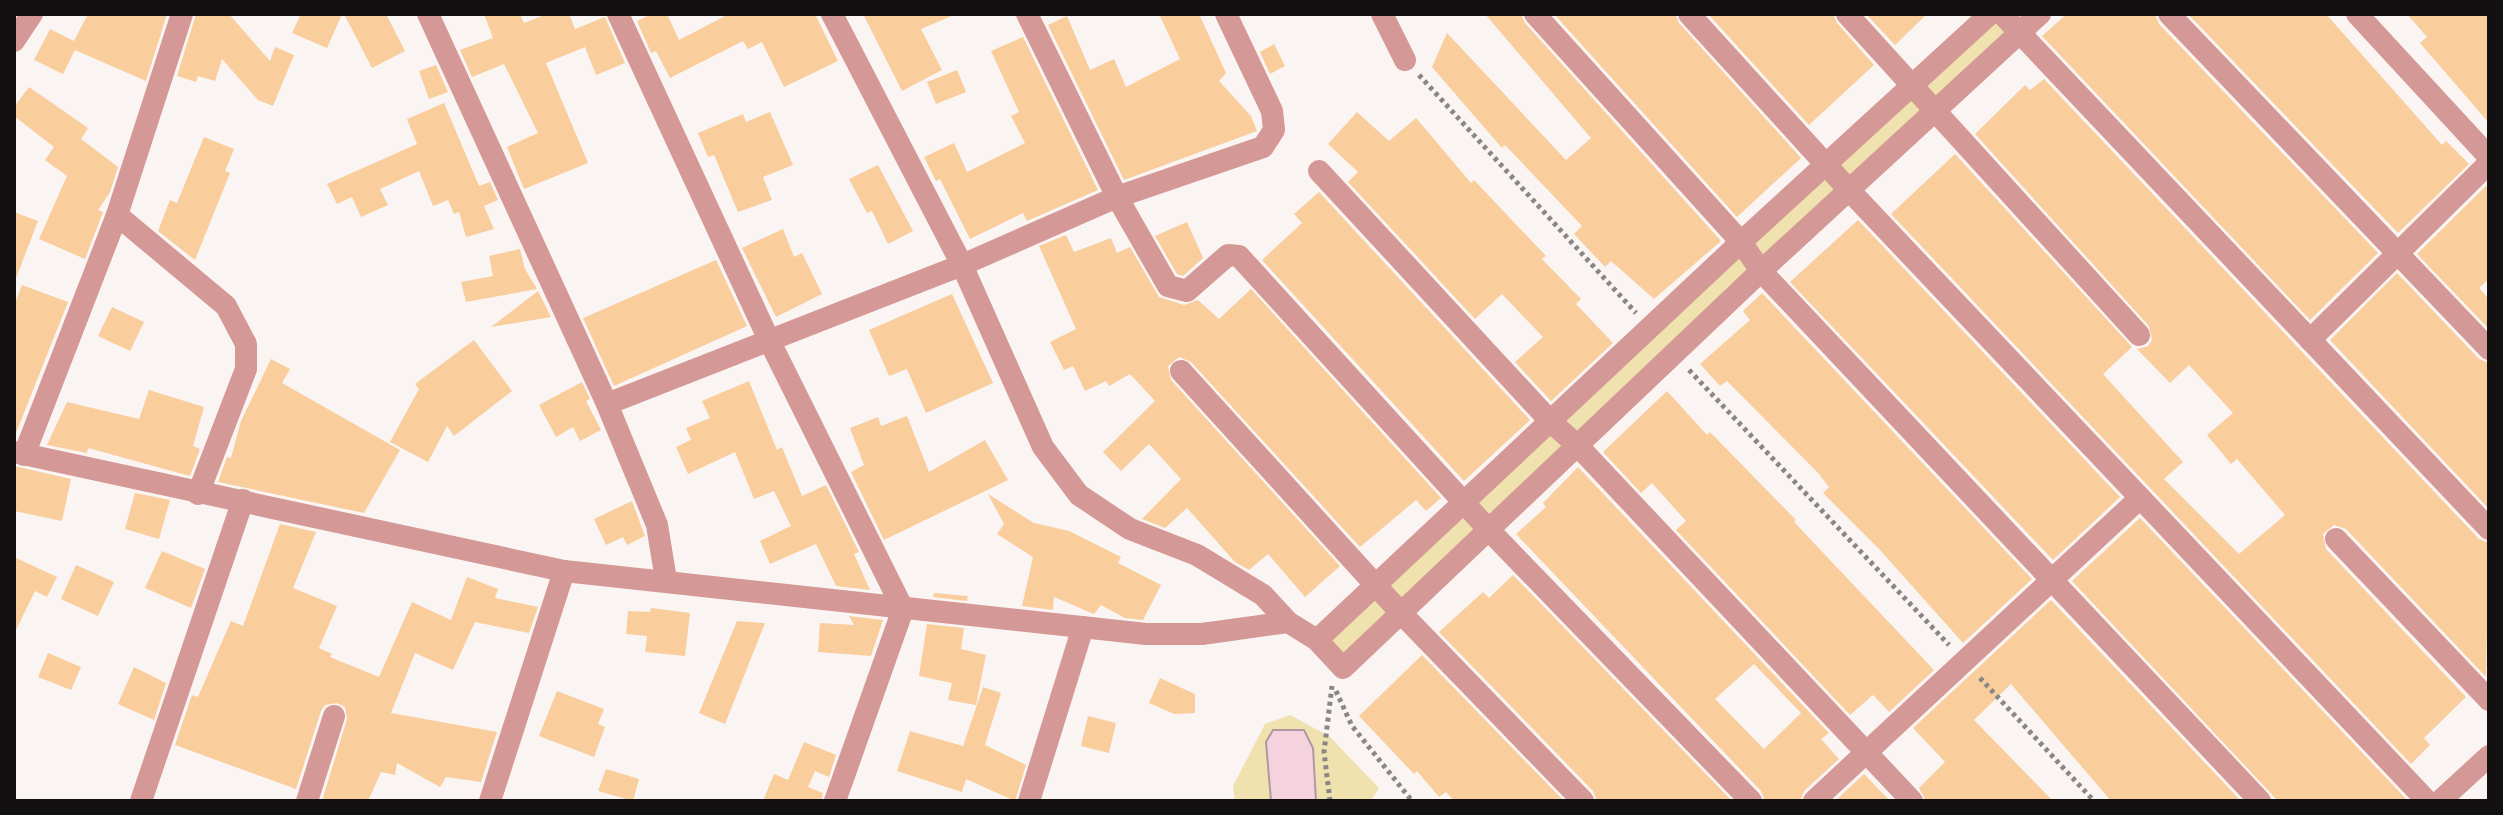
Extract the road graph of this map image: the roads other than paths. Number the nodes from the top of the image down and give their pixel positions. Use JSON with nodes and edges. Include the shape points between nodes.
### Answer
{"nodes":[{"id":1,"x":32,"y":14,"type":"edge"},
{"id":2,"x":182,"y":14,"type":"edge"},
{"id":3,"x":428,"y":14,"type":"edge"},
{"id":4,"x":618,"y":14,"type":"edge"},
{"id":5,"x":832,"y":14,"type":"edge"},
{"id":6,"x":1027,"y":14,"type":"edge"},
{"id":7,"x":1226,"y":14,"type":"edge"},
{"id":8,"x":1382,"y":14,"type":"edge"},
{"id":9,"x":1535,"y":14,"type":"edge"},
{"id":10,"x":1689,"y":14,"type":"edge"},
{"id":11,"x":1847,"y":14,"type":"edge"},
{"id":12,"x":1990,"y":14,"type":"edge"},
{"id":13,"x":2002,"y":14,"type":"edge"},
{"id":14,"x":2040,"y":14,"type":"edge"},
{"id":15,"x":2169,"y":14,"type":"edge"},
{"id":16,"x":2357,"y":14,"type":"edge"},
{"id":17,"x":2019,"y":33,"type":"junction"},
{"id":18,"x":14,"y":41,"type":"edge"},
{"id":19,"x":1405,"y":60,"type":"road end"},
{"id":20,"x":1913,"y":85,"type":"junction"},
{"id":21,"x":1936,"y":111,"type":"junction"},
{"id":22,"x":2489,"y":160,"type":"edge"},
{"id":23,"x":1826,"y":165,"type":"junction"},
{"id":24,"x":1319,"y":171,"type":"dead end"},
{"id":25,"x":1849,"y":190,"type":"junction"},
{"id":26,"x":1117,"y":197,"type":"junction"},
{"id":27,"x":117,"y":215,"type":"junction"},
{"id":28,"x":1741,"y":242,"type":"junction"},
{"id":29,"x":2398,"y":255,"type":"junction"},
{"id":30,"x":962,"y":265,"type":"junction"},
{"id":31,"x":1761,"y":271,"type":"junction"},
{"id":32,"x":2139,"y":335,"type":"dead end"},
{"id":33,"x":768,"y":338,"type":"junction"},
{"id":34,"x":2310,"y":340,"type":"junction"},
{"id":35,"x":2489,"y":349,"type":"edge"},
{"id":36,"x":1181,"y":371,"type":"dead end"},
{"id":37,"x":607,"y":404,"type":"junction"},
{"id":38,"x":1551,"y":422,"type":"junction"},
{"id":39,"x":1578,"y":446,"type":"junction"},
{"id":40,"x":19,"y":454,"type":"edge"},
{"id":41,"x":198,"y":494,"type":"junction"},
{"id":42,"x":2140,"y":498,"type":"junction"},
{"id":43,"x":243,"y":500,"type":"junction"},
{"id":44,"x":1465,"y":502,"type":"junction"},
{"id":45,"x":1488,"y":529,"type":"junction"},
{"id":46,"x":2489,"y":529,"type":"edge"},
{"id":47,"x":2336,"y":539,"type":"dead end"},
{"id":48,"x":564,"y":571,"type":"junction"},
{"id":49,"x":666,"y":580,"type":"junction"},
{"id":50,"x":2053,"y":581,"type":"junction"},
{"id":51,"x":1378,"y":585,"type":"junction"},
{"id":52,"x":903,"y":609,"type":"junction"},
{"id":53,"x":1400,"y":612,"type":"junction"},
{"id":54,"x":1288,"y":622,"type":"junction"},
{"id":55,"x":1083,"y":627,"type":"junction"},
{"id":56,"x":1317,"y":640,"type":"junction"},
{"id":57,"x":2489,"y":700,"type":"edge"},
{"id":58,"x":334,"y":716,"type":"dead end"},
{"id":59,"x":1868,"y":752,"type":"junction"},
{"id":60,"x":2489,"y":756,"type":"edge"},
{"id":61,"x":141,"y":801,"type":"edge"},
{"id":62,"x":307,"y":801,"type":"edge"},
{"id":63,"x":490,"y":801,"type":"edge"},
{"id":64,"x":835,"y":801,"type":"edge"},
{"id":65,"x":1029,"y":801,"type":"edge"},
{"id":66,"x":1583,"y":801,"type":"edge"},
{"id":67,"x":1751,"y":801,"type":"edge"},
{"id":68,"x":1814,"y":801,"type":"edge"},
{"id":69,"x":1912,"y":801,"type":"edge"},
{"id":70,"x":2260,"y":801,"type":"edge"},
{"id":71,"x":2427,"y":801,"type":"edge"},
{"id":72,"x":2440,"y":801,"type":"edge"}],
"edges":[{"from":1,"to":18,"type":"street"},
{"from":2,"to":27,"type":"street"},
{"from":3,"to":37,"type":"street"},
{"from":4,"to":33,"type":"street"},
{"from":5,"to":30,"type":"street"},
{"from":6,"to":26,"type":"street"},
{"from":7,"to":26,"type":"street","via":[[1272,111],[1274,130],[1263,147]]},
{"from":8,"to":19,"type":"street"},
{"from":9,"to":28,"type":"street"},
{"from":10,"to":23,"type":"street"},
{"from":11,"to":20,"type":"street"},
{"from":12,"to":20,"type":"street"},
{"from":13,"to":17,"type":"street"},
{"from":14,"to":17,"type":"street"},
{"from":15,"to":29,"type":"street"},
{"from":16,"to":22,"type":"street"},
{"from":17,"to":21,"type":"street"},
{"from":17,"to":34,"type":"street"},
{"from":20,"to":21,"type":"street"},
{"from":20,"to":23,"type":"street"},
{"from":21,"to":25,"type":"street"},
{"from":21,"to":32,"type":"street"},
{"from":22,"to":29,"type":"street"},
{"from":23,"to":25,"type":"street"},
{"from":23,"to":28,"type":"street"},
{"from":24,"to":38,"type":"street"},
{"from":25,"to":31,"type":"street"},
{"from":25,"to":42,"type":"street"},
{"from":26,"to":30,"type":"street"},
{"from":26,"to":44,"type":"street","via":[[1168,286],[1176,291],[1187,291],[1228,255],[1239,256]]},
{"from":27,"to":40,"type":"street"},
{"from":27,"to":41,"type":"street","via":[[226,306],[246,344],[246,369]]},
{"from":28,"to":31,"type":"street"},
{"from":28,"to":38,"type":"street"},
{"from":29,"to":34,"type":"street"},
{"from":29,"to":35,"type":"street"},
{"from":30,"to":33,"type":"street"},
{"from":30,"to":54,"type":"street","via":[[1043,447],[1079,495],[1130,529],[1197,555],[1263,595]]},
{"from":31,"to":39,"type":"street"},
{"from":31,"to":50,"type":"street"},
{"from":33,"to":37,"type":"street"},
{"from":33,"to":52,"type":"street"},
{"from":34,"to":46,"type":"street"},
{"from":36,"to":51,"type":"street"},
{"from":37,"to":49,"type":"street","via":[[657,525]]},
{"from":38,"to":39,"type":"street"},
{"from":38,"to":44,"type":"street"},
{"from":39,"to":45,"type":"street"},
{"from":39,"to":59,"type":"street"},
{"from":40,"to":41,"type":"street"},
{"from":41,"to":43,"type":"street"},
{"from":42,"to":50,"type":"street"},
{"from":42,"to":71,"type":"street"},
{"from":43,"to":48,"type":"street"},
{"from":43,"to":61,"type":"street"},
{"from":44,"to":45,"type":"street"},
{"from":44,"to":51,"type":"street"},
{"from":45,"to":53,"type":"street"},
{"from":45,"to":67,"type":"street"},
{"from":47,"to":57,"type":"street"},
{"from":48,"to":49,"type":"street"},
{"from":48,"to":63,"type":"street"},
{"from":49,"to":52,"type":"street"},
{"from":50,"to":59,"type":"street"},
{"from":50,"to":70,"type":"street"},
{"from":51,"to":53,"type":"street"},
{"from":51,"to":56,"type":"street"},
{"from":52,"to":55,"type":"street"},
{"from":52,"to":64,"type":"street"},
{"from":53,"to":56,"type":"street","via":[[1338,675]]},
{"from":53,"to":66,"type":"street"},
{"from":54,"to":55,"type":"street","via":[[1202,634]]},
{"from":54,"to":56,"type":"street"},
{"from":55,"to":65,"type":"street"},
{"from":58,"to":62,"type":"street"},
{"from":59,"to":68,"type":"street"},
{"from":59,"to":69,"type":"street"},
{"from":60,"to":72,"type":"street"}]}
